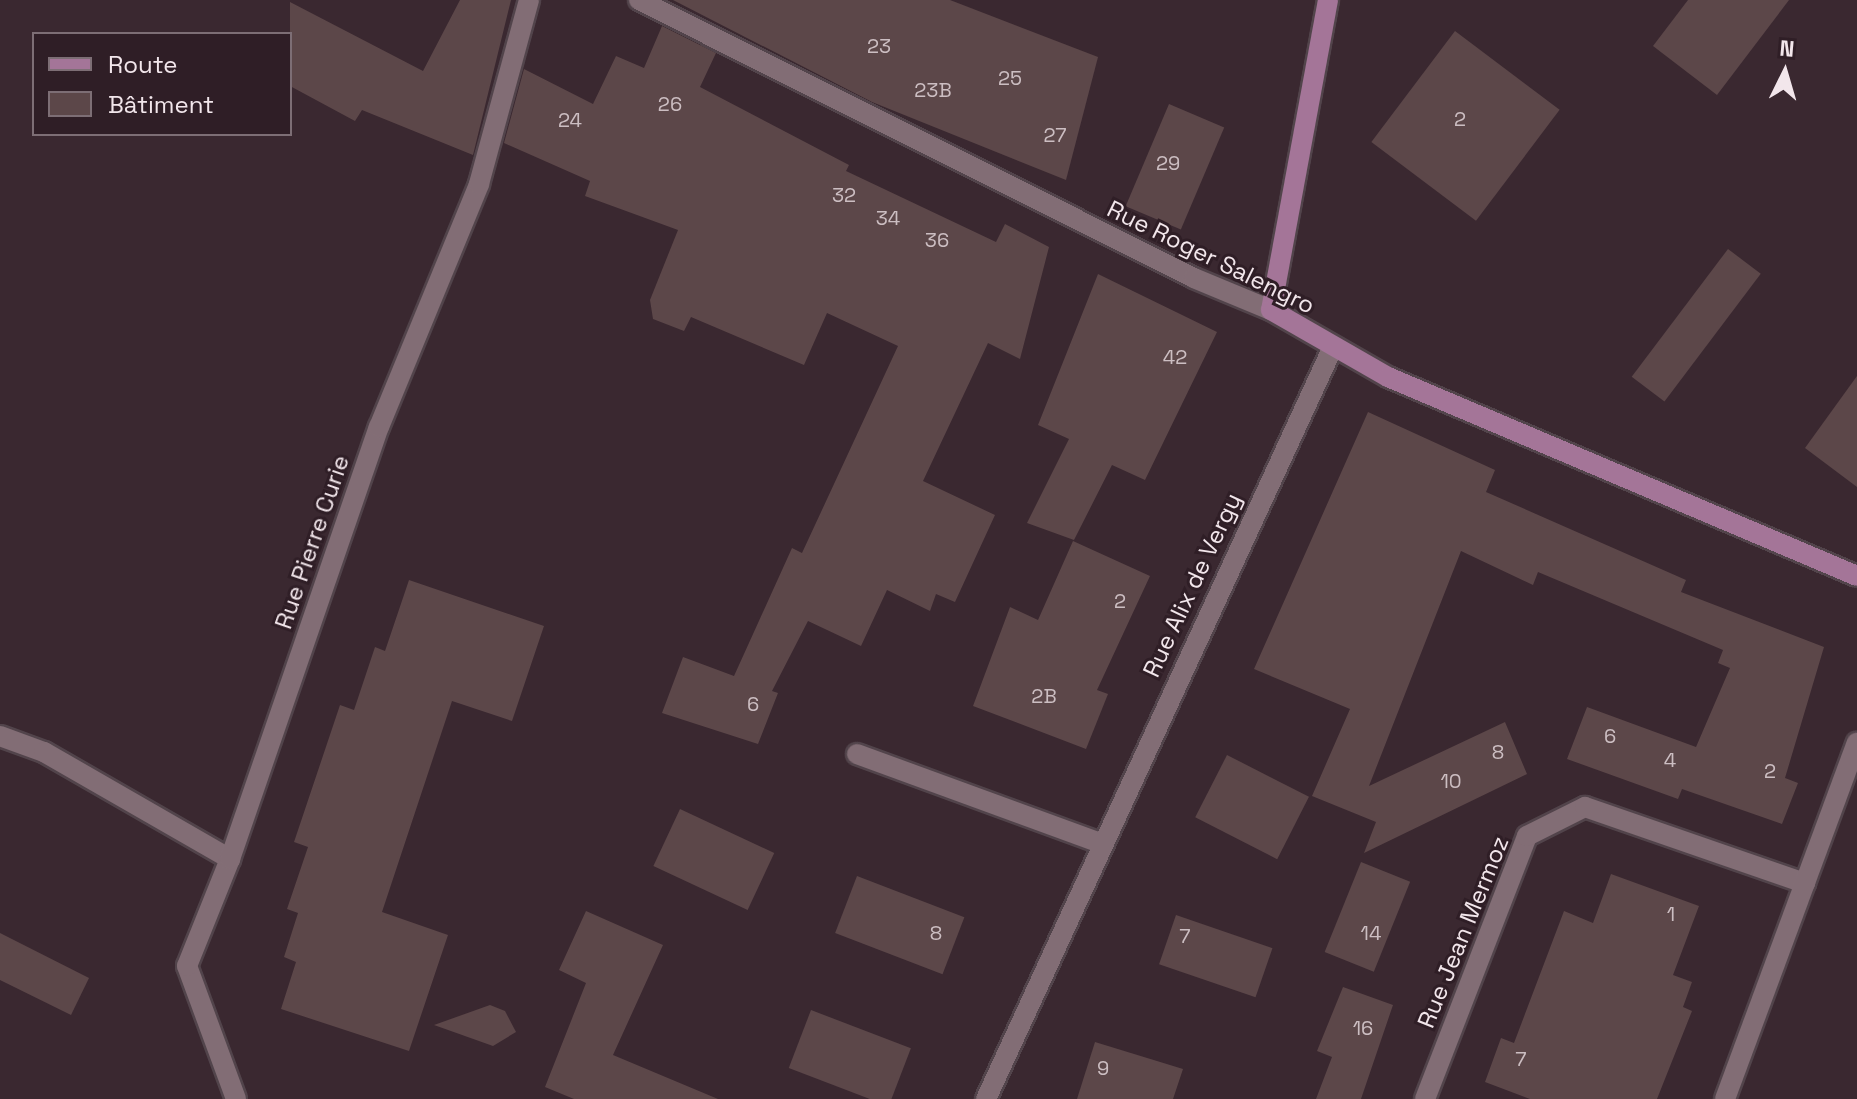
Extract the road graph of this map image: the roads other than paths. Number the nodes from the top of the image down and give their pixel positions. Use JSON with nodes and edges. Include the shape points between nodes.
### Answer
{"nodes":[{"id":1,"x":529,"y":0,"type":"edge"},
{"id":2,"x":639,"y":0,"type":"edge"},
{"id":3,"x":1328,"y":0,"type":"edge"},
{"id":4,"x":1271,"y":310,"type":"junction"},
{"id":5,"x":1332,"y":349,"type":"junction"},
{"id":6,"x":1857,"y":576,"type":"edge"},
{"id":7,"x":0,"y":736,"type":"edge"},
{"id":8,"x":1857,"y":743,"type":"edge"},
{"id":9,"x":857,"y":754,"type":"dead end"},
{"id":10,"x":1100,"y":843,"type":"junction"},
{"id":11,"x":230,"y":859,"type":"junction"},
{"id":12,"x":1805,"y":883,"type":"junction"},
{"id":13,"x":236,"y":1099,"type":"edge"},
{"id":14,"x":986,"y":1099,"type":"edge"},
{"id":15,"x":1425,"y":1099,"type":"edge"},
{"id":16,"x":1725,"y":1099,"type":"edge"}],
"edges":[{"from":1,"to":11,"type":"street","name":"Rue Pierre Curie","via":[[479,184],[379,427]]},
{"from":2,"to":4,"type":"street","name":"Rue Roger Salengro","via":[[1194,278]]},
{"from":3,"to":4,"type":"street"},
{"from":4,"to":5,"type":"street","name":"Rue Roger Salengro"},
{"from":5,"to":6,"type":"street","name":"Rue Roger Salengro"},
{"from":5,"to":10,"type":"street","name":"Rue Alix de Vergy"},
{"from":7,"to":11,"type":"street","via":[[44,752]]},
{"from":8,"to":12,"type":"street"},
{"from":9,"to":10,"type":"street"},
{"from":10,"to":14,"type":"street","name":"Rue Alix de Vergy"},
{"from":11,"to":13,"type":"street","name":"Rue Pierre Curie","via":[[187,966]]},
{"from":12,"to":15,"type":"street","name":"Rue Jean Mermoz","via":[[1585,807],[1527,836]]},
{"from":12,"to":16,"type":"street"}]}
